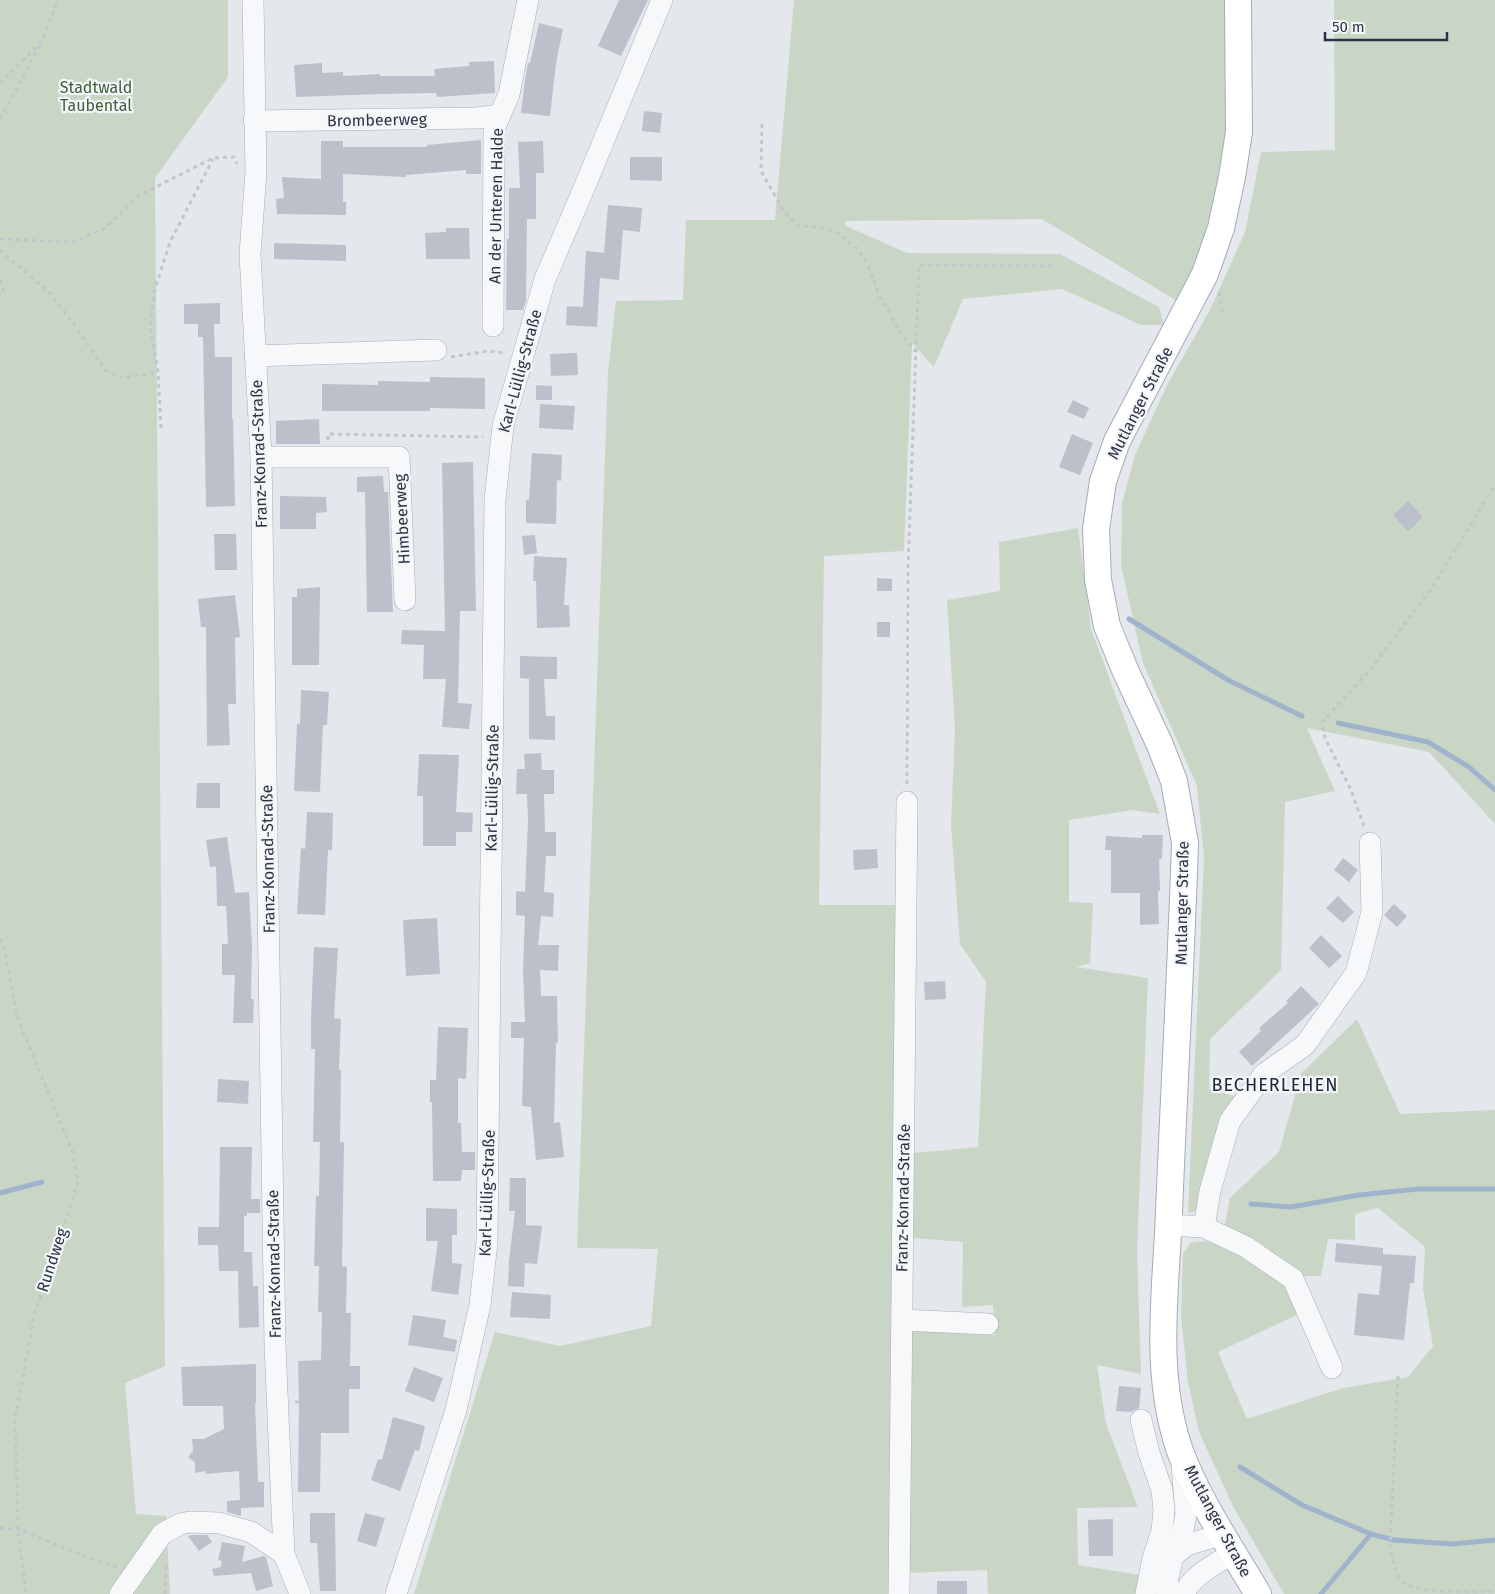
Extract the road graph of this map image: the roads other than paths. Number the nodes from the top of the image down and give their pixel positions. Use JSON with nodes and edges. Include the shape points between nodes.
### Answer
{"nodes":[{"id":1,"x":253,"y":0,"type":"edge"},
{"id":2,"x":528,"y":0,"type":"edge"},
{"id":3,"x":662,"y":0,"type":"edge"},
{"id":4,"x":1238,"y":0,"type":"edge"},
{"id":5,"x":500,"y":115,"type":"junction"},
{"id":6,"x":254,"y":121,"type":"junction"},
{"id":7,"x":493,"y":326,"type":"road end"},
{"id":8,"x":436,"y":350,"type":"dead end"},
{"id":9,"x":256,"y":356,"type":"junction"},
{"id":10,"x":261,"y":457,"type":"junction"},
{"id":11,"x":405,"y":600,"type":"dead end"},
{"id":12,"x":907,"y":802,"type":"road end"},
{"id":13,"x":1370,"y":844,"type":"road end"},
{"id":14,"x":1168,"y":1224,"type":"junction"},
{"id":15,"x":1204,"y":1227,"type":"junction"},
{"id":16,"x":902,"y":1320,"type":"junction"},
{"id":17,"x":988,"y":1324,"type":"dead end"},
{"id":18,"x":1332,"y":1368,"type":"dead end"},
{"id":19,"x":1141,"y":1420,"type":"dead end"},
{"id":20,"x":1180,"y":1450,"type":"junction"},
{"id":21,"x":1228,"y":1544,"type":"junction"},
{"id":22,"x":284,"y":1554,"type":"junction"},
{"id":23,"x":1173,"y":1556,"type":"junction"},
{"id":24,"x":120,"y":1594,"type":"edge"},
{"id":25,"x":300,"y":1594,"type":"edge"},
{"id":26,"x":396,"y":1594,"type":"edge"},
{"id":27,"x":899,"y":1594,"type":"edge"},
{"id":28,"x":1146,"y":1594,"type":"edge"},
{"id":29,"x":1167,"y":1594,"type":"edge"},
{"id":30,"x":1184,"y":1594,"type":"edge"},
{"id":31,"x":1258,"y":1594,"type":"edge"}],
"edges":[{"from":1,"to":6,"type":"street","name":"Franz-Konrad-Straße"},
{"from":2,"to":5,"type":"street","name":"An der Unteren Halde","via":[[509,94]]},
{"from":3,"to":26,"type":"street","name":"Karl-Lüllig-Straße","via":[[545,279],[503,426],[495,500],[487,1242],[480,1305],[456,1410]]},
{"from":4,"to":14,"type":"main road","name":"Mutlanger Straße","via":[[1240,132],[1221,228],[1206,271],[1117,441],[1103,481],[1096,529],[1098,580],[1107,626],[1174,782],[1185,842]]},
{"from":5,"to":6,"type":"street","name":"Brombeerweg"},
{"from":5,"to":7,"type":"street","name":"An der Unteren Halde","via":[[494,129]]},
{"from":6,"to":9,"type":"street","name":"Franz-Konrad-Straße","via":[[256,172],[250,254]]},
{"from":8,"to":9,"type":"street"},
{"from":9,"to":10,"type":"street","name":"Franz-Konrad-Straße"},
{"from":10,"to":11,"type":"street","name":"Himbeerweg","via":[[399,457]]},
{"from":10,"to":22,"type":"street","name":"Franz-Konrad-Straße","via":[[275,1345]]},
{"from":12,"to":16,"type":"street","name":"Franz-Konrad-Straße"},
{"from":13,"to":15,"type":"street","via":[[1372,912],[1356,973],[1305,1045],[1264,1074],[1230,1121],[1210,1191]]},
{"from":14,"to":15,"type":"street"},
{"from":14,"to":20,"type":"main road","name":"Mutlanger Straße","via":[[1162,1309],[1165,1382]]},
{"from":15,"to":18,"type":"street","via":[[1246,1248],[1293,1279]]},
{"from":16,"to":17,"type":"street"},
{"from":16,"to":27,"type":"street","name":"Franz-Konrad-Straße"},
{"from":19,"to":28,"type":"street","via":[[1162,1490],[1164,1510]]},
{"from":20,"to":21,"type":"main road","name":"Mutlanger Straße"},
{"from":20,"to":23,"type":"street","via":[[1186,1514]]},
{"from":21,"to":23,"type":"street","via":[[1187,1546]]},
{"from":21,"to":30,"type":"street"},
{"from":21,"to":31,"type":"main road","name":"Mutlanger Straße"},
{"from":22,"to":24,"type":"street","via":[[250,1532],[219,1523],[180,1524],[162,1534]]},
{"from":22,"to":25,"type":"street","name":"Franz-Konrad-Straße"},
{"from":23,"to":29,"type":"street"}]}
